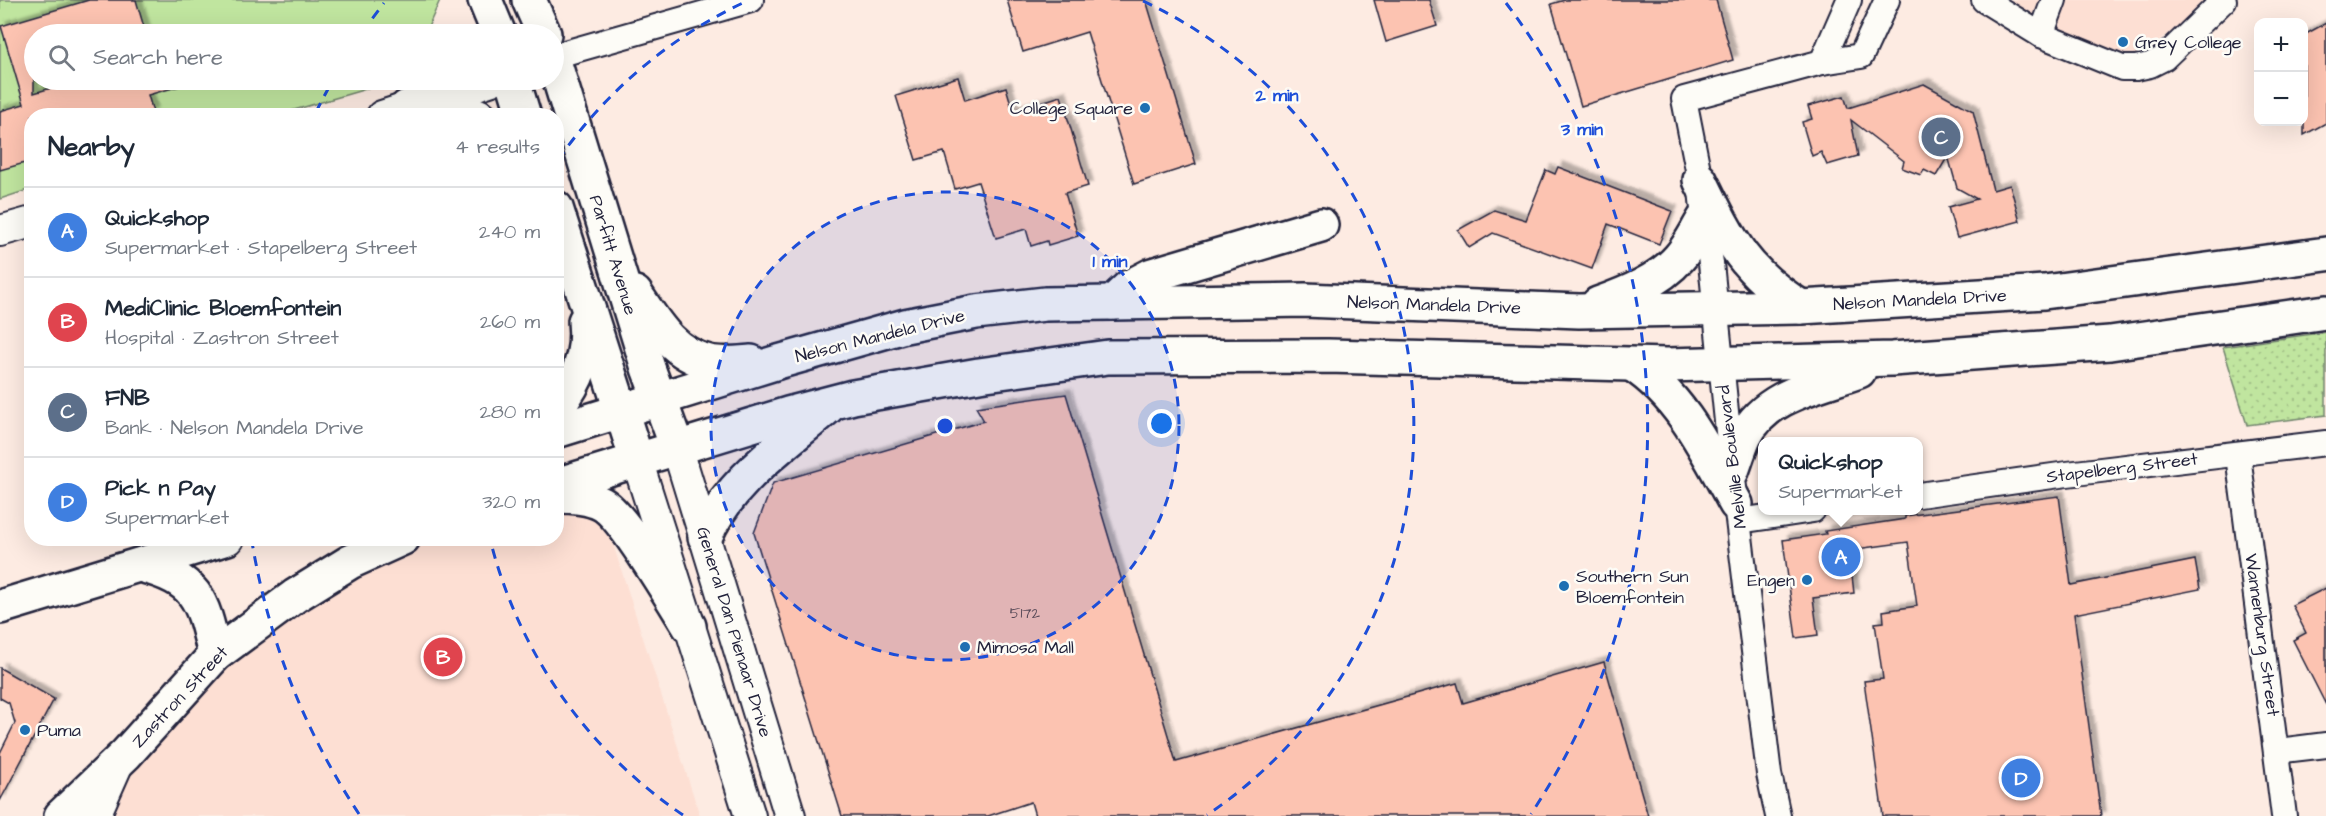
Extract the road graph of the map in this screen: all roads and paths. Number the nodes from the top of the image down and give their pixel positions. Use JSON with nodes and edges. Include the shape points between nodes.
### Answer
{"nodes":[{"id":1,"x":478,"y":0,"type":"edge"},
{"id":2,"x":485,"y":0,"type":"edge"},
{"id":3,"x":529,"y":0,"type":"edge"},
{"id":4,"x":751,"y":0,"type":"edge"},
{"id":5,"x":1849,"y":0,"type":"edge"},
{"id":6,"x":1887,"y":0,"type":"edge"},
{"id":7,"x":1984,"y":0,"type":"edge"},
{"id":8,"x":2054,"y":0,"type":"edge"},
{"id":9,"x":2224,"y":0,"type":"edge"},
{"id":10,"x":477,"y":24,"type":"edge"},
{"id":11,"x":495,"y":24,"type":"edge"},
{"id":12,"x":540,"y":24,"type":"edge"},
{"id":13,"x":2041,"y":35,"type":"junction"},
{"id":14,"x":564,"y":55,"type":"edge"},
{"id":15,"x":1822,"y":62,"type":"junction"},
{"id":16,"x":426,"y":90,"type":"edge"},
{"id":17,"x":461,"y":90,"type":"edge"},
{"id":18,"x":516,"y":90,"type":"edge"},
{"id":19,"x":564,"y":90,"type":"edge"},
{"id":20,"x":399,"y":108,"type":"edge"},
{"id":21,"x":404,"y":108,"type":"edge"},
{"id":22,"x":415,"y":108,"type":"edge"},
{"id":23,"x":463,"y":108,"type":"edge"},
{"id":24,"x":522,"y":108,"type":"edge"},
{"id":25,"x":1700,"y":180,"type":"junction"},
{"id":26,"x":1704,"y":219,"type":"junction"},
{"id":27,"x":24,"y":224,"type":"edge"},
{"id":28,"x":1321,"y":225,"type":"dead end"},
{"id":29,"x":0,"y":231,"type":"edge"},
{"id":30,"x":564,"y":235,"type":"edge"},
{"id":31,"x":2326,"y":254,"type":"edge"},
{"id":32,"x":617,"y":267,"type":"junction"},
{"id":33,"x":580,"y":286,"type":"junction"},
{"id":34,"x":1112,"y":303,"type":"junction"},
{"id":35,"x":1801,"y":306,"type":"junction"},
{"id":36,"x":1716,"y":309,"type":"junction"},
{"id":37,"x":1579,"y":311,"type":"junction"},
{"id":38,"x":2326,"y":312,"type":"edge"},
{"id":39,"x":1892,"y":359,"type":"junction"},
{"id":40,"x":778,"y":362,"type":"junction"},
{"id":41,"x":1633,"y":365,"type":"junction"},
{"id":42,"x":1721,"y":365,"type":"junction"},
{"id":43,"x":564,"y":399,"type":"edge"},
{"id":44,"x":659,"y":399,"type":"junction"},
{"id":45,"x":834,"y":402,"type":"junction"},
{"id":46,"x":621,"y":411,"type":"junction"},
{"id":47,"x":564,"y":429,"type":"edge"},
{"id":48,"x":2326,"y":443,"type":"edge"},
{"id":49,"x":677,"y":447,"type":"junction"},
{"id":50,"x":2238,"y":455,"type":"junction"},
{"id":51,"x":637,"y":460,"type":"junction"},
{"id":52,"x":1732,"y":471,"type":"junction"},
{"id":53,"x":564,"y":483,"type":"edge"},
{"id":54,"x":1923,"y":494,"type":"edge"},
{"id":55,"x":564,"y":496,"type":"edge"},
{"id":56,"x":1758,"y":511,"type":"edge"},
{"id":57,"x":1738,"y":512,"type":"junction"},
{"id":58,"x":705,"y":537,"type":"junction"},
{"id":59,"x":201,"y":546,"type":"edge"},
{"id":60,"x":385,"y":546,"type":"edge"},
{"id":61,"x":140,"y":565,"type":"junction"},
{"id":62,"x":0,"y":607,"type":"edge"},
{"id":63,"x":690,"y":626,"type":"junction"},
{"id":64,"x":736,"y":641,"type":"junction"},
{"id":65,"x":215,"y":655,"type":"junction"},
{"id":66,"x":2326,"y":745,"type":"edge"},
{"id":67,"x":2277,"y":751,"type":"junction"},
{"id":68,"x":126,"y":754,"type":"junction"},
{"id":69,"x":740,"y":786,"type":"junction"},
{"id":70,"x":61,"y":816,"type":"edge"},
{"id":71,"x":98,"y":816,"type":"edge"},
{"id":72,"x":750,"y":816,"type":"edge"},
{"id":73,"x":790,"y":816,"type":"edge"},
{"id":74,"x":1778,"y":816,"type":"edge"},
{"id":75,"x":2284,"y":816,"type":"edge"}],
"edges":[{"from":1,"to":10,"type":"highway"},
{"from":2,"to":11,"type":"highway"},
{"from":3,"to":12,"type":"highway"},
{"from":4,"to":14,"type":"street"},
{"from":5,"to":15,"type":"street"},
{"from":6,"to":15,"type":"street","via":[[1860,56]]},
{"from":7,"to":13,"type":"street"},
{"from":8,"to":13,"type":"street"},
{"from":9,"to":13,"type":"street","via":[[2164,58],[2136,68],[2122,68]]},
{"from":15,"to":25,"type":"street","name":"Melville Boulevard","via":[[1684,99]]},
{"from":16,"to":20,"type":"highway"},
{"from":17,"to":21,"type":"street"},
{"from":18,"to":24,"type":"highway"},
{"from":19,"to":32,"type":"highway","name":"Parfitt Avenue"},
{"from":22,"to":23,"type":"highway","via":[[442,104]]},
{"from":25,"to":26,"type":"street","name":"Melville Boulevard"},
{"from":25,"to":35,"type":"highway","via":[[1741,257],[1779,293]]},
{"from":26,"to":36,"type":"street","name":"Melville Boulevard"},
{"from":26,"to":37,"type":"highway","via":[[1679,258],[1664,273]]},
{"from":27,"to":29,"type":"street"},
{"from":28,"to":34,"type":"highway","via":[[1152,275],[1129,287]]},
{"from":30,"to":33,"type":"highway"},
{"from":31,"to":35,"type":"highway","name":"Nelson Mandela Drive","via":[[2044,292]]},
{"from":32,"to":40,"type":"highway","via":[[664,336],[678,348],[709,362]]},
{"from":32,"to":44,"type":"highway","name":"Parfitt Avenue"},
{"from":33,"to":43,"type":"highway","via":[[585,351],[580,372]]},
{"from":33,"to":46,"type":"highway"},
{"from":34,"to":37,"type":"highway","name":"Nelson Mandela Drive","via":[[1305,300]]},
{"from":34,"to":40,"type":"highway","name":"Nelson Mandela Drive","via":[[1045,304],[976,312],[905,326]]},
{"from":35,"to":36,"type":"highway","name":"Nelson Mandela Drive"},
{"from":36,"to":37,"type":"highway","name":"Nelson Mandela Drive"},
{"from":36,"to":42,"type":"street","name":"Melville Boulevard"},
{"from":38,"to":39,"type":"highway","via":[[2110,344]]},
{"from":39,"to":42,"type":"highway"},
{"from":39,"to":52,"type":"highway","via":[[1806,389],[1769,408],[1745,436]]},
{"from":40,"to":44,"type":"highway","name":"Nelson Mandela Drive"},
{"from":41,"to":42,"type":"highway"},
{"from":41,"to":45,"type":"highway","via":[[1328,356],[1108,357],[979,375]]},
{"from":41,"to":57,"type":"highway","via":[[1669,394],[1704,446]]},
{"from":42,"to":52,"type":"street","name":"Melville Boulevard"},
{"from":44,"to":46,"type":"highway","name":"Nelson Mandela Drive"},
{"from":44,"to":49,"type":"highway","name":"Parfitt Avenue"},
{"from":45,"to":49,"type":"highway"},
{"from":45,"to":58,"type":"highway","via":[[734,490],[714,516]]},
{"from":46,"to":47,"type":"highway","name":"Nelson Mandela Drive"},
{"from":46,"to":51,"type":"highway"},
{"from":48,"to":50,"type":"street","name":"Stapelberg Street"},
{"from":49,"to":51,"type":"highway"},
{"from":49,"to":58,"type":"street","name":"General Dan Pienaar Drive"},
{"from":50,"to":54,"type":"street","name":"Stapelberg Street"},
{"from":50,"to":67,"type":"street","name":"Wannenburg Street"},
{"from":51,"to":53,"type":"highway"},
{"from":51,"to":63,"type":"street"},
{"from":52,"to":57,"type":"street","name":"Melville Boulevard"},
{"from":55,"to":63,"type":"highway","via":[[604,505],[633,540]]},
{"from":56,"to":57,"type":"street"},
{"from":57,"to":74,"type":"street","name":"Melville Boulevard","via":[[1769,774]]},
{"from":58,"to":64,"type":"street","name":"General Dan Pienaar Drive"},
{"from":59,"to":61,"type":"highway"},
{"from":60,"to":65,"type":"highway","name":"Zastron Street","via":[[350,562],[304,591]]},
{"from":61,"to":62,"type":"highway"},
{"from":61,"to":65,"type":"highway","via":[[164,571],[191,589],[202,607]]},
{"from":63,"to":69,"type":"street"},
{"from":64,"to":69,"type":"street","via":[[756,762],[753,775]]},
{"from":64,"to":73,"type":"street","name":"General Dan Pienaar Drive"},
{"from":65,"to":68,"type":"highway","name":"Zastron Street"},
{"from":66,"to":67,"type":"street"},
{"from":67,"to":75,"type":"street","name":"Wannenburg Street"},
{"from":68,"to":70,"type":"highway","name":"Zastron Street"},
{"from":68,"to":71,"type":"street"},
{"from":69,"to":72,"type":"street"}]}
